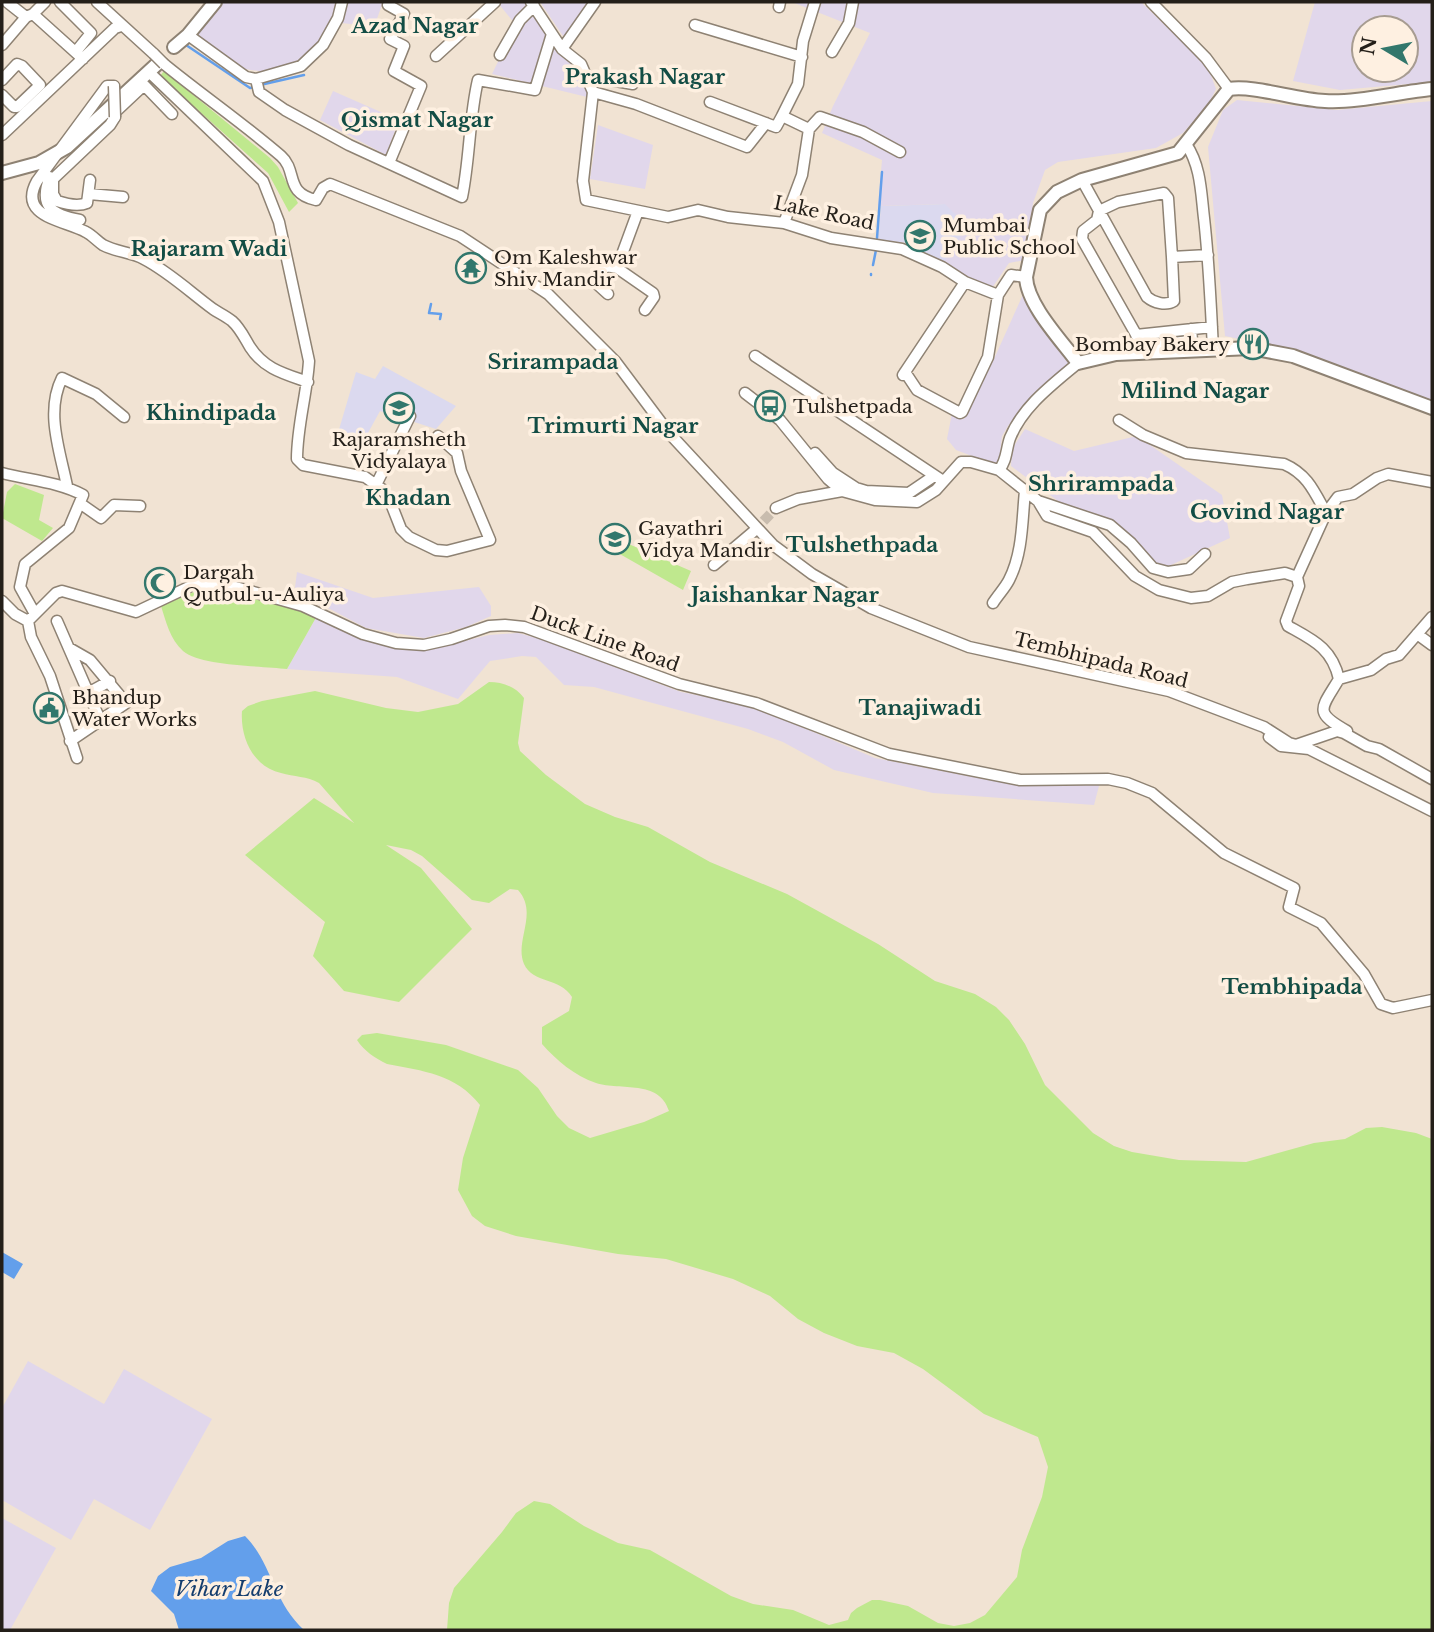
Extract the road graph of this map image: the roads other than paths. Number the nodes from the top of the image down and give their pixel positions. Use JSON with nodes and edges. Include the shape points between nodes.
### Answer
{"nodes":[{"id":1,"x":7,"y":2,"type":"edge"},
{"id":2,"x":45,"y":2,"type":"edge"},
{"id":3,"x":60,"y":2,"type":"edge"},
{"id":4,"x":97,"y":2,"type":"edge"},
{"id":5,"x":215,"y":2,"type":"edge"},
{"id":6,"x":342,"y":2,"type":"edge"},
{"id":7,"x":495,"y":2,"type":"edge"},
{"id":8,"x":595,"y":2,"type":"edge"},
{"id":9,"x":815,"y":2,"type":"edge"},
{"id":10,"x":853,"y":2,"type":"edge"},
{"id":11,"x":1152,"y":2,"type":"edge"},
{"id":12,"x":533,"y":3,"type":"edge"},
{"id":13,"x":389,"y":4,"type":"edge"},
{"id":14,"x":30,"y":16,"type":"junction"},
{"id":15,"x":695,"y":25,"type":"dead end"},
{"id":16,"x":121,"y":26,"type":"junction"},
{"id":17,"x":552,"y":34,"type":"junction"},
{"id":18,"x":188,"y":35,"type":"junction"},
{"id":19,"x":2,"y":45,"type":"edge"},
{"id":20,"x":174,"y":47,"type":"dead end"},
{"id":21,"x":78,"y":49,"type":"dead end"},
{"id":22,"x":562,"y":49,"type":"junction"},
{"id":23,"x":832,"y":52,"type":"dead end"},
{"id":24,"x":500,"y":55,"type":"dead end"},
{"id":25,"x":436,"y":56,"type":"dead end"},
{"id":26,"x":802,"y":57,"type":"junction"},
{"id":27,"x":83,"y":59,"type":"junction"},
{"id":28,"x":156,"y":64,"type":"junction"},
{"id":29,"x":587,"y":76,"type":"junction"},
{"id":30,"x":2,"y":79,"type":"edge"},
{"id":31,"x":159,"y":82,"type":"junction"},
{"id":32,"x":633,"y":84,"type":"dead end"},
{"id":33,"x":257,"y":85,"type":"junction"},
{"id":34,"x":1229,"y":89,"type":"junction"},
{"id":35,"x":1432,"y":89,"type":"edge"},
{"id":36,"x":150,"y":90,"type":"junction"},
{"id":37,"x":593,"y":92,"type":"junction"},
{"id":38,"x":2,"y":95,"type":"edge"},
{"id":39,"x":710,"y":102,"type":"dead end"},
{"id":40,"x":172,"y":114,"type":"dead end"},
{"id":41,"x":782,"y":116,"type":"junction"},
{"id":42,"x":766,"y":123,"type":"junction"},
{"id":43,"x":809,"y":130,"type":"junction"},
{"id":44,"x":2,"y":135,"type":"edge"},
{"id":45,"x":1186,"y":144,"type":"junction"},
{"id":46,"x":59,"y":151,"type":"junction"},
{"id":47,"x":901,"y":152,"type":"dead end"},
{"id":48,"x":389,"y":163,"type":"junction"},
{"id":49,"x":47,"y":168,"type":"junction"},
{"id":50,"x":2,"y":173,"type":"edge"},
{"id":51,"x":1082,"y":178,"type":"junction"},
{"id":52,"x":90,"y":180,"type":"dead end"},
{"id":53,"x":89,"y":194,"type":"junction"},
{"id":54,"x":123,"y":197,"type":"dead end"},
{"id":55,"x":638,"y":211,"type":"junction"},
{"id":56,"x":1100,"y":211,"type":"junction"},
{"id":57,"x":80,"y":219,"type":"dead end"},
{"id":58,"x":785,"y":223,"type":"junction"},
{"id":59,"x":1208,"y":255,"type":"junction"},
{"id":60,"x":1172,"y":257,"type":"junction"},
{"id":61,"x":617,"y":268,"type":"junction"},
{"id":62,"x":1026,"y":277,"type":"junction"},
{"id":63,"x":965,"y":282,"type":"junction"},
{"id":64,"x":608,"y":294,"type":"dead end"},
{"id":65,"x":999,"y":295,"type":"junction"},
{"id":66,"x":645,"y":310,"type":"dead end"},
{"id":67,"x":1212,"y":327,"type":"junction"},
{"id":68,"x":1191,"y":329,"type":"junction"},
{"id":69,"x":1136,"y":335,"type":"junction"},
{"id":70,"x":1140,"y":349,"type":"junction"},
{"id":71,"x":1213,"y":350,"type":"junction"},
{"id":72,"x":755,"y":356,"type":"dead end"},
{"id":73,"x":1078,"y":363,"type":"junction"},
{"id":74,"x":308,"y":382,"type":"junction"},
{"id":75,"x":745,"y":393,"type":"dead end"},
{"id":76,"x":1432,"y":408,"type":"edge"},
{"id":77,"x":124,"y":416,"type":"dead end"},
{"id":78,"x":410,"y":416,"type":"dead end"},
{"id":79,"x":1119,"y":420,"type":"dead end"},
{"id":80,"x":438,"y":436,"type":"dead end"},
{"id":81,"x":815,"y":453,"type":"dead end"},
{"id":82,"x":999,"y":470,"type":"junction"},
{"id":83,"x":2,"y":473,"type":"edge"},
{"id":84,"x":938,"y":479,"type":"junction"},
{"id":85,"x":1432,"y":482,"type":"edge"},
{"id":86,"x":376,"y":485,"type":"junction"},
{"id":87,"x":67,"y":486,"type":"junction"},
{"id":88,"x":842,"y":491,"type":"junction"},
{"id":89,"x":1026,"y":491,"type":"junction"},
{"id":90,"x":1038,"y":501,"type":"junction"},
{"id":91,"x":81,"y":505,"type":"junction"},
{"id":92,"x":140,"y":506,"type":"dead end"},
{"id":93,"x":776,"y":508,"type":"tunnel mouth"},
{"id":94,"x":1326,"y":513,"type":"junction"},
{"id":95,"x":773,"y":545,"type":"junction"},
{"id":96,"x":1205,"y":554,"type":"dead end"},
{"id":97,"x":714,"y":565,"type":"dead end"},
{"id":98,"x":1297,"y":577,"type":"junction"},
{"id":99,"x":2,"y":601,"type":"edge"},
{"id":100,"x":993,"y":603,"type":"dead end"},
{"id":101,"x":32,"y":617,"type":"junction"},
{"id":102,"x":1432,"y":617,"type":"edge"},
{"id":103,"x":57,"y":621,"type":"dead end"},
{"id":104,"x":1417,"y":634,"type":"junction"},
{"id":105,"x":1432,"y":645,"type":"edge"},
{"id":106,"x":69,"y":648,"type":"junction"},
{"id":107,"x":1339,"y":680,"type":"junction"},
{"id":108,"x":110,"y":681,"type":"junction"},
{"id":109,"x":88,"y":693,"type":"junction"},
{"id":110,"x":101,"y":722,"type":"junction"},
{"id":111,"x":1252,"y":723,"type":"junction"},
{"id":112,"x":70,"y":741,"type":"junction"},
{"id":113,"x":1379,"y":749,"type":"junction"},
{"id":114,"x":77,"y":758,"type":"dead end"},
{"id":115,"x":1432,"y":779,"type":"edge"},
{"id":116,"x":1432,"y":811,"type":"edge"},
{"id":117,"x":1432,"y":1000,"type":"edge"}],
"edges":[{"from":1,"to":14,"type":"street"},
{"from":2,"to":14,"type":"street"},
{"from":3,"to":21,"type":"street","via":[[91,33]]},
{"from":4,"to":16,"type":"street"},
{"from":5,"to":18,"type":"street"},
{"from":6,"to":33,"type":"street","via":[[323,45],[301,66]]},
{"from":7,"to":25,"type":"street"},
{"from":8,"to":22,"type":"street"},
{"from":9,"to":26,"type":"street"},
{"from":10,"to":23,"type":"street","via":[[849,23]]},
{"from":11,"to":34,"type":"street"},
{"from":12,"to":17,"type":"street","name":"Lake Road"},
{"from":12,"to":24,"type":"street"},
{"from":13,"to":48,"type":"street","via":[[404,14],[390,39],[404,46],[394,71],[421,86]]},
{"from":14,"to":19,"type":"street"},
{"from":14,"to":27,"type":"street"},
{"from":15,"to":26,"type":"street"},
{"from":16,"to":27,"type":"street"},
{"from":16,"to":28,"type":"street"},
{"from":17,"to":22,"type":"street","name":"Lake Road"},
{"from":17,"to":48,"type":"street","via":[[535,89],[478,79],[462,197]]},
{"from":18,"to":20,"type":"street"},
{"from":18,"to":33,"type":"street"},
{"from":22,"to":29,"type":"street","name":"Lake Road","via":[[581,64]]},
{"from":26,"to":41,"type":"street","via":[[797,84]]},
{"from":27,"to":44,"type":"street"},
{"from":28,"to":31,"type":"street"},
{"from":28,"to":46,"type":"street","via":[[74,143]]},
{"from":28,"to":95,"type":"street","via":[[284,159],[295,189],[305,198],[316,200],[330,184],[460,236],[548,294],[615,361],[669,433]]},
{"from":29,"to":32,"type":"street"},
{"from":29,"to":37,"type":"street","name":"Lake Road"},
{"from":30,"to":38,"type":"street","via":[[17,64],[40,85],[17,107]]},
{"from":31,"to":36,"type":"street"},
{"from":31,"to":74,"type":"street","via":[[263,181],[279,222],[305,338]]},
{"from":33,"to":48,"type":"street","via":[[285,110]]},
{"from":34,"to":35,"type":"street","via":[[1329,102]]},
{"from":34,"to":45,"type":"street"},
{"from":36,"to":40,"type":"street"},
{"from":36,"to":46,"type":"street","via":[[141,86],[67,159]]},
{"from":37,"to":42,"type":"street","via":[[747,147]]},
{"from":37,"to":55,"type":"street","name":"Lake Road","via":[[583,181],[586,200]]},
{"from":39,"to":42,"type":"street"},
{"from":41,"to":42,"type":"street","via":[[776,127]]},
{"from":41,"to":43,"type":"street"},
{"from":43,"to":47,"type":"street","via":[[820,117]]},
{"from":43,"to":58,"type":"street","via":[[802,175]]},
{"from":45,"to":51,"type":"street","via":[[1178,153]]},
{"from":45,"to":59,"type":"street","via":[[1199,174]]},
{"from":46,"to":49,"type":"street"},
{"from":46,"to":50,"type":"street","via":[[39,163]]},
{"from":46,"to":53,"type":"street","bridge":true,"via":[[107,86],[114,86],[116,117],[53,179],[57,201],[84,205]]},
{"from":49,"to":57,"type":"street","via":[[51,173],[46,201],[64,217]]},
{"from":49,"to":74,"type":"street","via":[[31,193],[32,202],[48,218],[86,232],[103,245],[141,257],[230,319],[270,368]]},
{"from":51,"to":56,"type":"street"},
{"from":51,"to":62,"type":"street","via":[[1062,182],[1040,210]]},
{"from":52,"to":53,"type":"street"},
{"from":53,"to":54,"type":"street"},
{"from":55,"to":58,"type":"street","name":"Lake Road","via":[[668,217],[698,209]]},
{"from":55,"to":61,"type":"street"},
{"from":56,"to":60,"type":"street","via":[[1118,202],[1166,194]]},
{"from":56,"to":60,"type":"street","via":[[1150,300],[1174,300]]},
{"from":56,"to":69,"type":"street","via":[[1082,239]]},
{"from":58,"to":63,"type":"street","name":"Lake Road","via":[[831,238],[902,248]]},
{"from":59,"to":60,"type":"street"},
{"from":59,"to":67,"type":"street"},
{"from":61,"to":64,"type":"street","via":[[608,265],[599,271],[597,284]]},
{"from":61,"to":66,"type":"street","via":[[653,293]]},
{"from":62,"to":65,"type":"street","via":[[1011,275]]},
{"from":62,"to":73,"type":"street","via":[[1039,310]]},
{"from":63,"to":65,"type":"street","name":"Lake Road"},
{"from":63,"to":65,"type":"street","via":[[903,375],[917,390],[962,412],[988,357]]},
{"from":67,"to":68,"type":"street"},
{"from":67,"to":71,"type":"street"},
{"from":68,"to":69,"type":"street"},
{"from":68,"to":70,"type":"street","via":[[1192,341]]},
{"from":69,"to":70,"type":"street"},
{"from":70,"to":71,"type":"street"},
{"from":70,"to":73,"type":"street"},
{"from":71,"to":76,"type":"street","via":[[1251,348],[1293,356]]},
{"from":72,"to":84,"type":"street"},
{"from":73,"to":82,"type":"street","via":[[1036,398],[1010,438]]},
{"from":74,"to":86,"type":"street","via":[[297,459],[303,465],[365,477]]},
{"from":75,"to":88,"type":"street","via":[[780,421]]},
{"from":77,"to":87,"type":"street","via":[[96,394],[62,378],[53,416]]},
{"from":78,"to":86,"type":"street"},
{"from":79,"to":94,"type":"street","via":[[1186,453],[1284,464],[1298,470]]},
{"from":80,"to":86,"type":"street","via":[[457,453],[489,540],[436,551],[401,529],[390,501]]},
{"from":81,"to":84,"type":"street","via":[[834,473],[866,491],[909,493]]},
{"from":82,"to":84,"type":"street","via":[[961,462]]},
{"from":82,"to":89,"type":"street"},
{"from":83,"to":87,"type":"street"},
{"from":84,"to":88,"type":"street","via":[[936,490],[917,502],[876,500]]},
{"from":85,"to":94,"type":"street","via":[[1388,474],[1353,494],[1338,497]]},
{"from":87,"to":91,"type":"street","via":[[83,495]]},
{"from":88,"to":93,"type":"street"},
{"from":89,"to":90,"type":"street"},
{"from":89,"to":100,"type":"street","via":[[1022,532],[1009,581]]},
{"from":90,"to":96,"type":"street","via":[[1110,525],[1153,568],[1168,572],[1189,569]]},
{"from":90,"to":98,"type":"street","via":[[1047,516],[1099,536],[1135,576],[1158,590],[1191,598],[1208,596],[1247,579],[1286,573]]},
{"from":91,"to":92,"type":"street","via":[[101,518],[114,505]]},
{"from":91,"to":101,"type":"street","via":[[69,528],[25,564],[20,587]]},
{"from":94,"to":98,"type":"street"},
{"from":95,"to":97,"type":"street","via":[[751,533]]},
{"from":95,"to":111,"type":"street","name":"Tembhipada Road","via":[[871,608],[969,647],[1169,691]]},
{"from":98,"to":107,"type":"street","via":[[1299,586],[1287,626],[1322,645]]},
{"from":99,"to":101,"type":"street","via":[[15,614]]},
{"from":101,"to":112,"type":"street","via":[[31,637],[51,676]]},
{"from":101,"to":117,"type":"street","name":"Duck Line Road","via":[[62,591],[136,612],[193,585],[205,584],[232,586],[292,603],[396,643],[424,645],[489,626],[524,627],[678,684],[756,702],[889,754],[1020,780],[1128,783],[1152,793],[1224,853],[1294,888],[1289,907],[1321,923],[1381,1004],[1393,1008]]},
{"from":102,"to":104,"type":"street"},
{"from":103,"to":106,"type":"street"},
{"from":104,"to":105,"type":"street"},
{"from":104,"to":107,"type":"street","via":[[1399,655]]},
{"from":106,"to":108,"type":"street","via":[[90,660]]},
{"from":106,"to":109,"type":"street"},
{"from":107,"to":113,"type":"street","via":[[1323,714]]},
{"from":108,"to":109,"type":"street"},
{"from":108,"to":110,"type":"street","via":[[127,703]]},
{"from":109,"to":110,"type":"street"},
{"from":110,"to":112,"type":"street"},
{"from":111,"to":113,"type":"street","name":"Tembhipada Road","via":[[1296,745],[1344,733]]},
{"from":111,"to":116,"type":"street","via":[[1281,746],[1309,749]]},
{"from":112,"to":114,"type":"street"},
{"from":113,"to":115,"type":"street","name":"Tembhipada Road"}]}
